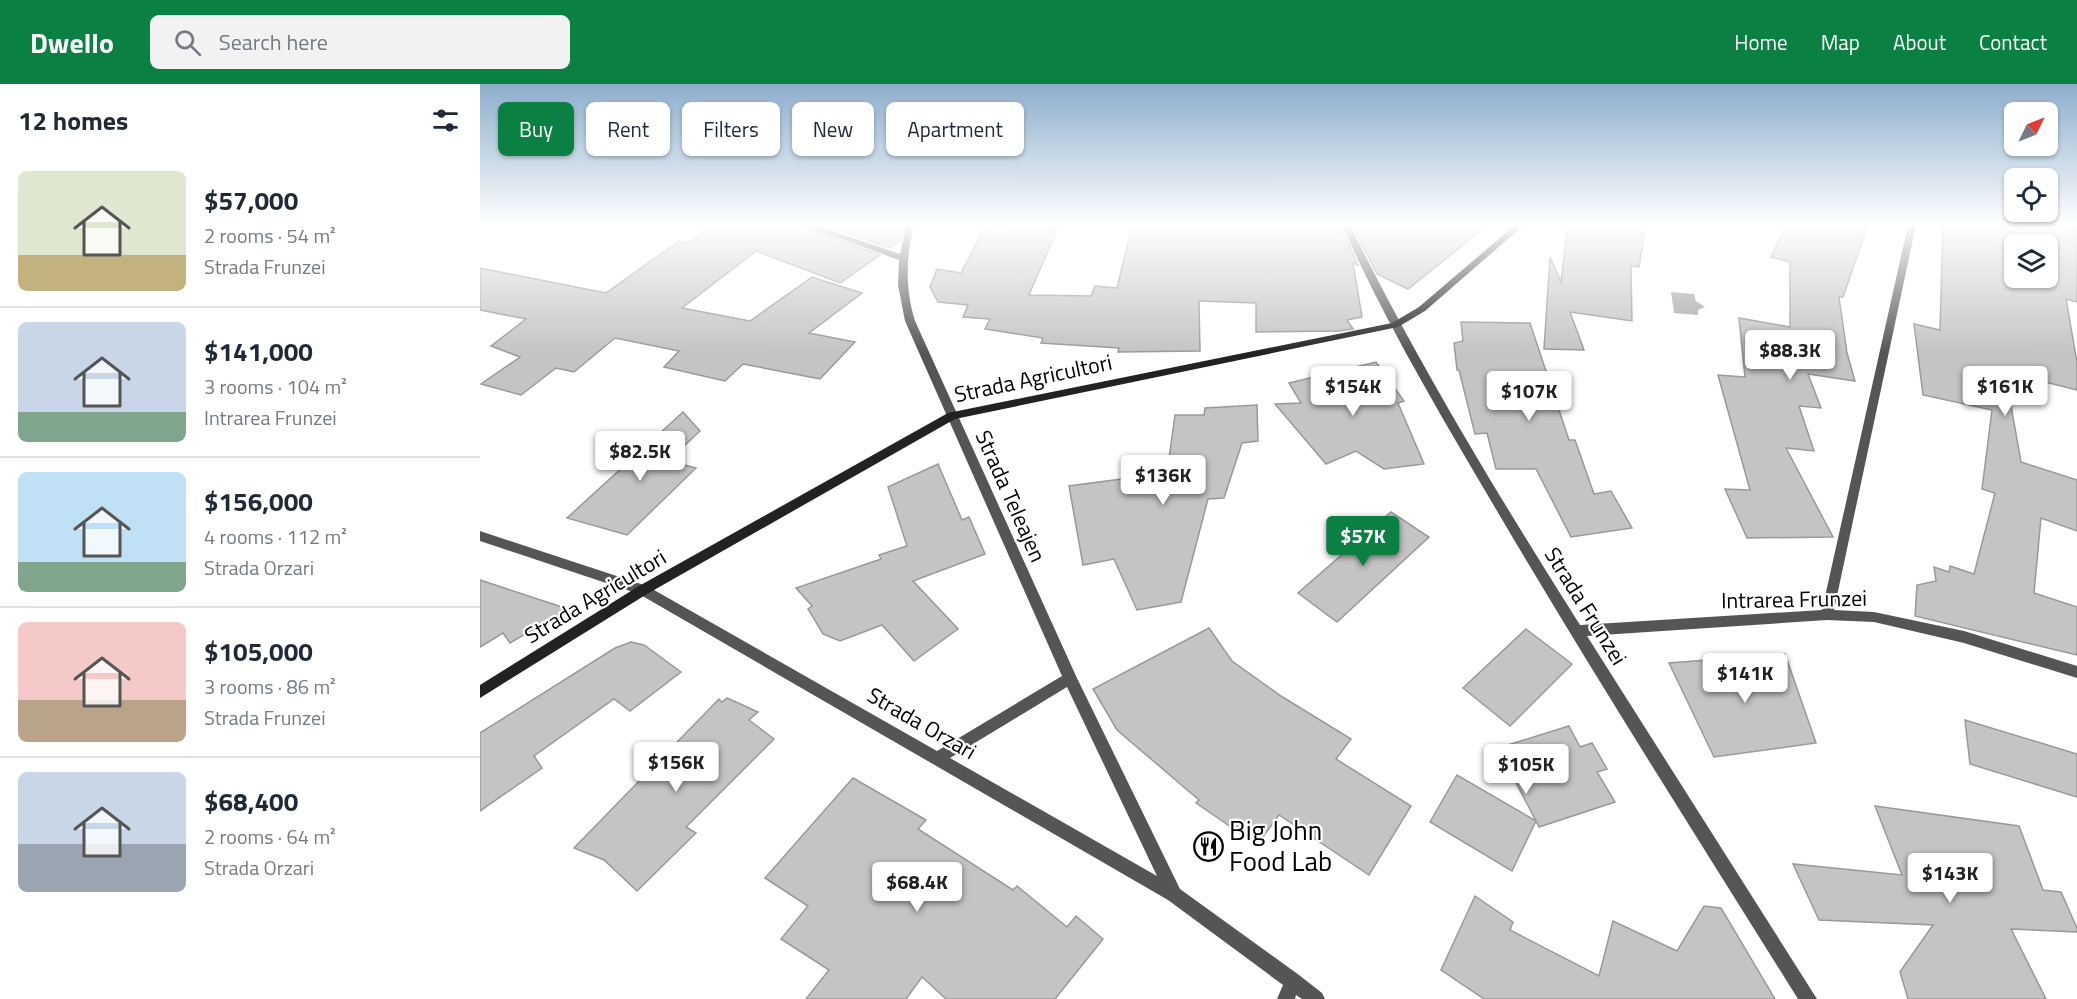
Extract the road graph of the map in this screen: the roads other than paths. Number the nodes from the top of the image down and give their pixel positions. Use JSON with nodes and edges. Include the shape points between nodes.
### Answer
{"nodes":[{"id":1,"x":902,"y":268,"type":"edge"},
{"id":2,"x":1367,"y":268,"type":"edge"},
{"id":3,"x":1470,"y":268,"type":"edge"},
{"id":4,"x":1903,"y":268,"type":"edge"},
{"id":5,"x":1395,"y":325,"type":"junction"},
{"id":6,"x":952,"y":416,"type":"junction"},
{"id":7,"x":480,"y":536,"type":"edge"},
{"id":8,"x":643,"y":590,"type":"junction"},
{"id":9,"x":1827,"y":615,"type":"junction"},
{"id":10,"x":1576,"y":631,"type":"junction"},
{"id":11,"x":2077,"y":672,"type":"edge"},
{"id":12,"x":1070,"y":678,"type":"junction"},
{"id":13,"x":480,"y":692,"type":"edge"},
{"id":14,"x":939,"y":757,"type":"junction"},
{"id":15,"x":1174,"y":894,"type":"junction"},
{"id":16,"x":1293,"y":981,"type":"junction"},
{"id":17,"x":1286,"y":999,"type":"edge"},
{"id":18,"x":1316,"y":999,"type":"edge"},
{"id":19,"x":1808,"y":999,"type":"edge"}],
"edges":[{"from":1,"to":6,"type":"street","name":"Strada Teleajen","via":[[904,303]]},
{"from":2,"to":5,"type":"street","name":"Strada Frunzei"},
{"from":3,"to":5,"type":"street","name":"Strada Agricultori","via":[[1422,309]]},
{"from":4,"to":9,"type":"street"},
{"from":5,"to":6,"type":"street","name":"Strada Agricultori"},
{"from":5,"to":10,"type":"street","name":"Strada Frunzei"},
{"from":6,"to":8,"type":"street","name":"Strada Agricultori"},
{"from":6,"to":12,"type":"street","name":"Strada Teleajen"},
{"from":7,"to":8,"type":"street","name":"Strada Orzari"},
{"from":8,"to":13,"type":"street","name":"Strada Agricultori"},
{"from":8,"to":14,"type":"street","name":"Strada Orzari"},
{"from":9,"to":10,"type":"street","name":"Intrarea Frunzei"},
{"from":9,"to":11,"type":"street","name":"Intrarea Frunzei","via":[[1913,624]]},
{"from":10,"to":19,"type":"street","name":"Strada Frunzei"},
{"from":12,"to":14,"type":"street"},
{"from":12,"to":15,"type":"street","name":"Strada Teleajen"},
{"from":14,"to":15,"type":"street","name":"Strada Orzari"},
{"from":15,"to":16,"type":"street","name":"Strada Orzari"},
{"from":16,"to":17,"type":"street"},
{"from":16,"to":18,"type":"street","name":"Strada Orzari"}]}
